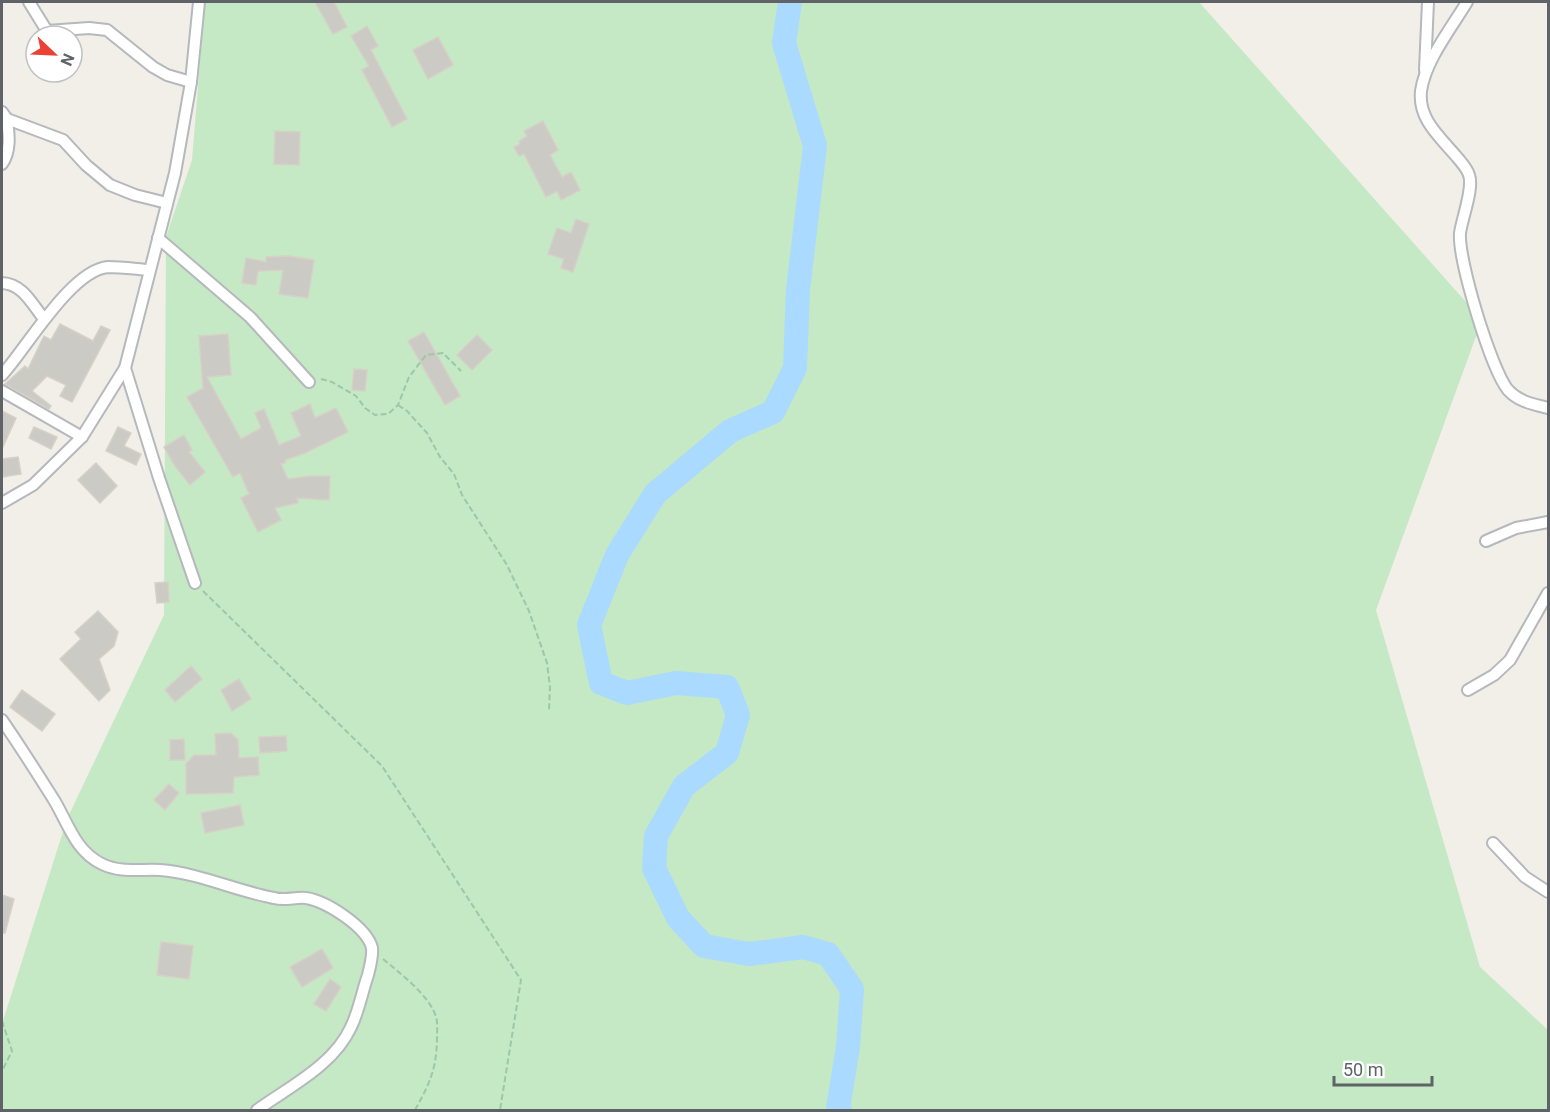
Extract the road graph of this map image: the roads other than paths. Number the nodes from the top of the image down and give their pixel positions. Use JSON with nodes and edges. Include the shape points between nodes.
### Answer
{"nodes":[{"id":1,"x":29,"y":2,"type":"edge"},
{"id":2,"x":199,"y":2,"type":"edge"},
{"id":3,"x":1428,"y":2,"type":"edge"},
{"id":4,"x":1467,"y":2,"type":"edge"},
{"id":5,"x":1425,"y":74,"type":"junction"},
{"id":6,"x":191,"y":82,"type":"junction"},
{"id":7,"x":4,"y":116,"type":"edge"},
{"id":8,"x":2,"y":164,"type":"edge"},
{"id":9,"x":167,"y":203,"type":"junction"},
{"id":10,"x":158,"y":238,"type":"junction"},
{"id":11,"x":149,"y":270,"type":"junction"},
{"id":12,"x":2,"y":283,"type":"edge"},
{"id":13,"x":44,"y":319,"type":"junction"},
{"id":14,"x":124,"y":368,"type":"junction"},
{"id":15,"x":2,"y":375,"type":"edge"},
{"id":16,"x":309,"y":382,"type":"road end"},
{"id":17,"x":2,"y":391,"type":"edge"},
{"id":18,"x":1548,"y":408,"type":"edge"},
{"id":19,"x":82,"y":437,"type":"junction"},
{"id":20,"x":2,"y":503,"type":"edge"},
{"id":21,"x":1548,"y":522,"type":"edge"},
{"id":22,"x":1486,"y":541,"type":"dead end"},
{"id":23,"x":195,"y":583,"type":"road end"},
{"id":24,"x":1548,"y":592,"type":"edge"},
{"id":25,"x":1468,"y":690,"type":"dead end"},
{"id":26,"x":2,"y":720,"type":"edge"},
{"id":27,"x":1493,"y":843,"type":"dead end"},
{"id":28,"x":1548,"y":892,"type":"edge"},
{"id":29,"x":257,"y":1110,"type":"edge"}],
"edges":[{"from":1,"to":6,"type":"street","via":[[47,31],[107,30],[153,67]]},
{"from":2,"to":6,"type":"street"},
{"from":3,"to":5,"type":"street"},
{"from":4,"to":5,"type":"street"},
{"from":5,"to":18,"type":"street","via":[[1421,108],[1428,124],[1470,177],[1460,234],[1461,251],[1491,357],[1507,388],[1520,400]]},
{"from":6,"to":9,"type":"street"},
{"from":7,"to":8,"type":"street","via":[[9,136]]},
{"from":7,"to":9,"type":"street","via":[[63,140],[110,185]]},
{"from":9,"to":10,"type":"street"},
{"from":10,"to":11,"type":"street"},
{"from":10,"to":16,"type":"street","via":[[250,317]]},
{"from":11,"to":13,"type":"street","via":[[105,267],[87,276]]},
{"from":11,"to":14,"type":"street"},
{"from":12,"to":13,"type":"street","via":[[21,290]]},
{"from":13,"to":15,"type":"street"},
{"from":14,"to":19,"type":"street"},
{"from":14,"to":23,"type":"street"},
{"from":17,"to":19,"type":"street"},
{"from":19,"to":20,"type":"street","via":[[33,485]]},
{"from":21,"to":22,"type":"street","via":[[1516,528]]},
{"from":24,"to":25,"type":"street","via":[[1510,660]]},
{"from":26,"to":29,"type":"street","via":[[56,802],[75,840],[103,865],[208,879],[275,898],[303,897],[318,901],[366,935],[372,949],[351,1028],[316,1068]]},
{"from":27,"to":28,"type":"street","via":[[1525,877]]}]}
